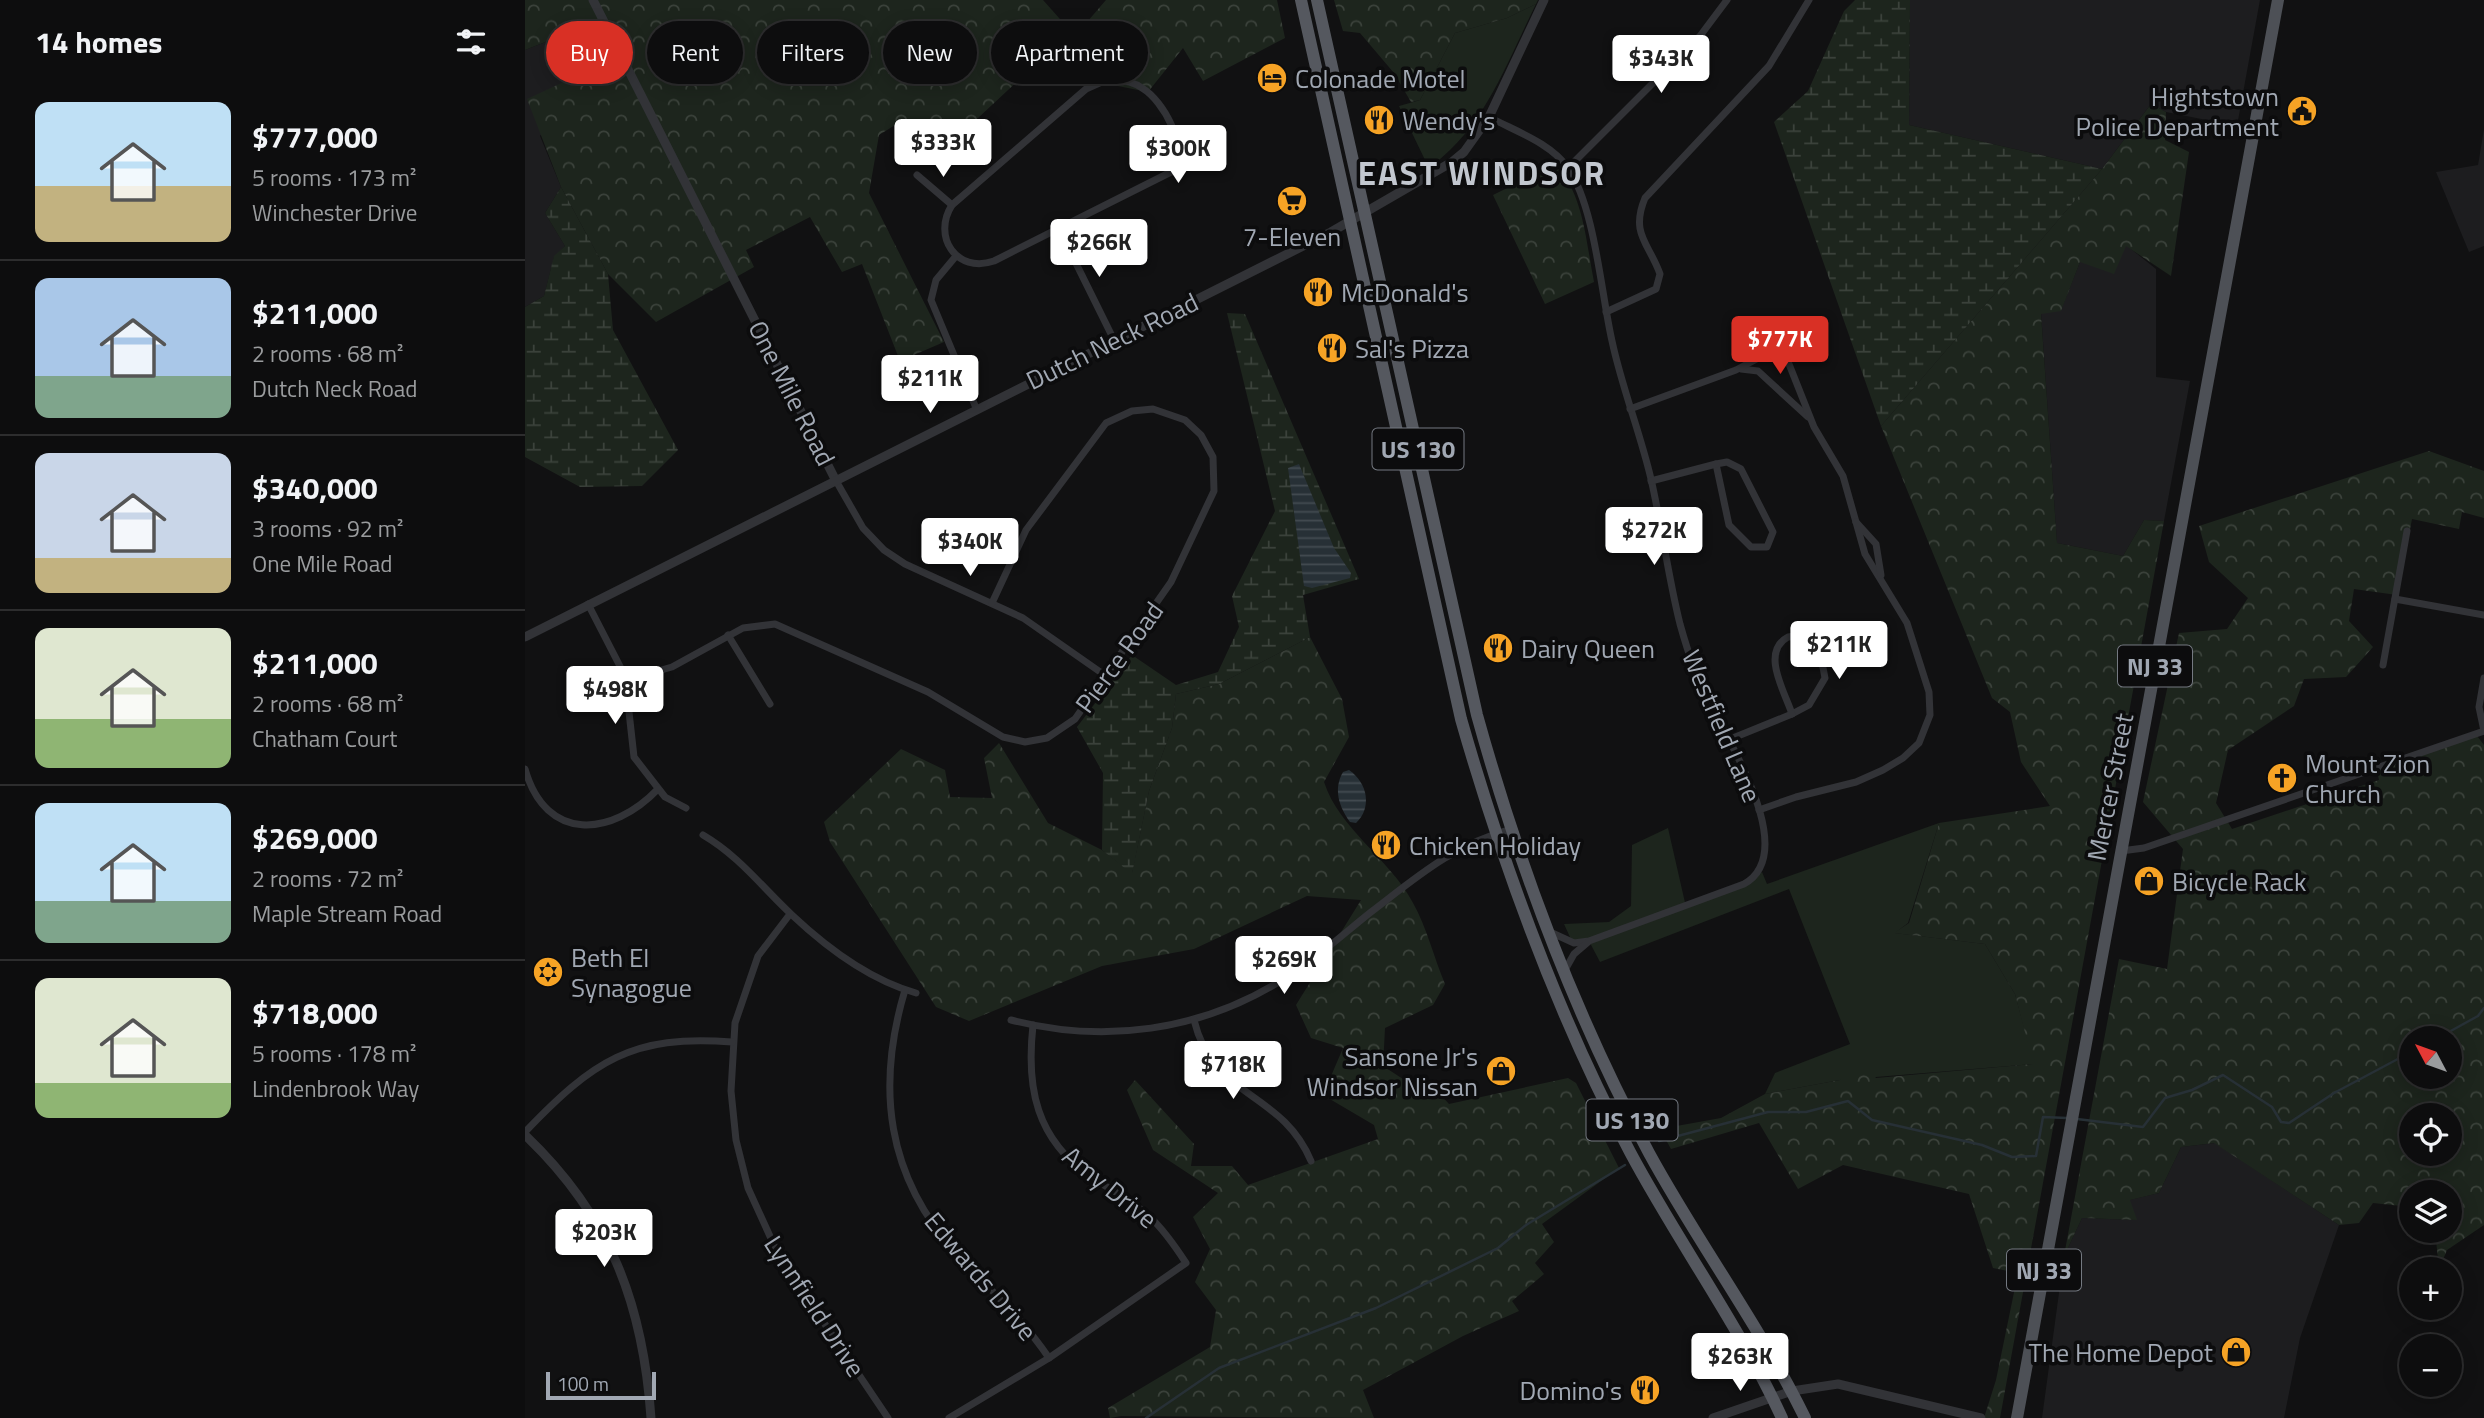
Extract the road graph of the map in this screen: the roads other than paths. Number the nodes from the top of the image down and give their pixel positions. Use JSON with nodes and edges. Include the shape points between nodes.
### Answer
{"nodes":[{"id":1,"x":593,"y":0,"type":"edge"},
{"id":2,"x":1301,"y":0,"type":"edge"},
{"id":3,"x":1317,"y":0,"type":"edge"},
{"id":4,"x":1544,"y":0,"type":"edge"},
{"id":5,"x":1727,"y":0,"type":"edge"},
{"id":6,"x":1809,"y":0,"type":"edge"},
{"id":7,"x":2278,"y":0,"type":"edge"},
{"id":8,"x":1489,"y":117,"type":"junction"},
{"id":9,"x":1569,"y":168,"type":"junction"},
{"id":10,"x":917,"y":175,"type":"dead end"},
{"id":11,"x":952,"y":205,"type":"junction"},
{"id":12,"x":1365,"y":212,"type":"junction"},
{"id":13,"x":1350,"y":221,"type":"junction"},
{"id":14,"x":1059,"y":229,"type":"junction"},
{"id":15,"x":956,"y":256,"type":"junction"},
{"id":16,"x":1606,"y":312,"type":"junction"},
{"id":17,"x":1114,"y":340,"type":"junction"},
{"id":18,"x":1736,"y":370,"type":"junction"},
{"id":19,"x":976,"y":408,"type":"junction"},
{"id":20,"x":1630,"y":409,"type":"junction"},
{"id":21,"x":1814,"y":427,"type":"junction"},
{"id":22,"x":1716,"y":464,"type":"junction"},
{"id":23,"x":835,"y":479,"type":"junction"},
{"id":24,"x":1651,"y":481,"type":"junction"},
{"id":25,"x":1854,"y":520,"type":"junction"},
{"id":26,"x":2407,"y":531,"type":"dead end"},
{"id":27,"x":1884,"y":582,"type":"junction"},
{"id":28,"x":1448,"y":583,"type":"junction"},
{"id":29,"x":1431,"y":585,"type":"junction"},
{"id":30,"x":2395,"y":599,"type":"junction"},
{"id":31,"x":992,"y":603,"type":"junction"},
{"id":32,"x":589,"y":604,"type":"junction"},
{"id":33,"x":2484,"y":615,"type":"edge"},
{"id":34,"x":728,"y":635,"type":"junction"},
{"id":35,"x":525,"y":637,"type":"edge"},
{"id":36,"x":2383,"y":665,"type":"dead end"},
{"id":37,"x":1106,"y":676,"type":"junction"},
{"id":38,"x":2484,"y":678,"type":"edge"},
{"id":39,"x":626,"y":680,"type":"junction"},
{"id":40,"x":770,"y":704,"type":"dead end"},
{"id":41,"x":1792,"y":715,"type":"junction"},
{"id":42,"x":2484,"y":731,"type":"edge"},
{"id":43,"x":1728,"y":740,"type":"junction"},
{"id":44,"x":525,"y":769,"type":"edge"},
{"id":45,"x":658,"y":789,"type":"junction"},
{"id":46,"x":686,"y":808,"type":"dead end"},
{"id":47,"x":1759,"y":810,"type":"junction"},
{"id":48,"x":1512,"y":829,"type":"junction"},
{"id":49,"x":1496,"y":833,"type":"junction"},
{"id":50,"x":703,"y":835,"type":"dead end"},
{"id":51,"x":2121,"y":851,"type":"junction"},
{"id":52,"x":790,"y":914,"type":"junction"},
{"id":53,"x":1548,"y":931,"type":"junction"},
{"id":54,"x":1589,"y":941,"type":"junction"},
{"id":55,"x":1564,"y":972,"type":"junction"},
{"id":56,"x":905,"y":990,"type":"junction"},
{"id":57,"x":916,"y":993,"type":"dead end"},
{"id":58,"x":1011,"y":1020,"type":"dead end"},
{"id":59,"x":1194,"y":1020,"type":"junction"},
{"id":60,"x":1033,"y":1026,"type":"junction"},
{"id":61,"x":732,"y":1042,"type":"junction"},
{"id":62,"x":1601,"y":1057,"type":"junction"},
{"id":63,"x":1586,"y":1063,"type":"junction"},
{"id":64,"x":525,"y":1133,"type":"edge"},
{"id":65,"x":1311,"y":1161,"type":"dead end"},
{"id":66,"x":1049,"y":1358,"type":"junction"},
{"id":67,"x":1791,"y":1391,"type":"junction"},
{"id":68,"x":1772,"y":1398,"type":"junction"},
{"id":69,"x":651,"y":1418,"type":"edge"},
{"id":70,"x":888,"y":1418,"type":"edge"},
{"id":71,"x":949,"y":1418,"type":"edge"},
{"id":72,"x":1713,"y":1418,"type":"edge"},
{"id":73,"x":1782,"y":1418,"type":"edge"},
{"id":74,"x":1805,"y":1418,"type":"edge"},
{"id":75,"x":1980,"y":1418,"type":"edge"},
{"id":76,"x":2018,"y":1418,"type":"edge"}],
"edges":[{"from":1,"to":23,"type":"street","name":"One Mile Road"},
{"from":2,"to":13,"type":"highway","number":"US 130"},
{"from":3,"to":12,"type":"highway","number":"US 130"},
{"from":4,"to":8,"type":"street","name":"Dutch Neck Road"},
{"from":5,"to":9,"type":"street","via":[[1700,36]]},
{"from":6,"to":16,"type":"street","via":[[1769,66],[1645,198],[1639,226],[1660,274],[1656,289]]},
{"from":7,"to":51,"type":"main road","name":"Mercer Street","number":"NJ 33"},
{"from":8,"to":9,"type":"street","name":"Westfield Lane","via":[[1547,148]]},
{"from":8,"to":12,"type":"street","name":"Dutch Neck Road","via":[[1452,162]]},
{"from":9,"to":16,"type":"street","name":"Westfield Lane","via":[[1582,197]]},
{"from":10,"to":11,"type":"street"},
{"from":11,"to":14,"type":"street","via":[[1086,89],[1115,80],[1144,88],[1160,106],[1179,146],[1177,165],[1166,176]]},
{"from":11,"to":15,"type":"street","via":[[944,235]]},
{"from":12,"to":13,"type":"street","name":"Dutch Neck Road"},
{"from":12,"to":28,"type":"highway","number":"US 130"},
{"from":13,"to":17,"type":"street","name":"Dutch Neck Road"},
{"from":13,"to":29,"type":"highway","number":"US 130"},
{"from":14,"to":15,"type":"street","via":[[988,263],[969,263]]},
{"from":14,"to":17,"type":"street"},
{"from":15,"to":19,"type":"street","via":[[936,281],[931,300]]},
{"from":16,"to":20,"type":"street","name":"Westfield Lane"},
{"from":17,"to":19,"type":"street","name":"Dutch Neck Road"},
{"from":18,"to":20,"type":"street"},
{"from":18,"to":21,"type":"street","via":[[1759,371]]},
{"from":18,"to":21,"type":"street","via":[[1770,354],[1787,359]]},
{"from":19,"to":23,"type":"street","name":"Dutch Neck Road"},
{"from":20,"to":24,"type":"street","name":"Westfield Lane"},
{"from":21,"to":25,"type":"street","via":[[1843,476]]},
{"from":22,"to":22,"type":"street","via":[[1730,525],[1751,547],[1767,547],[1773,533],[1741,469],[1732,462]]},
{"from":22,"to":24,"type":"street"},
{"from":23,"to":31,"type":"street","name":"One Mile Road","via":[[863,528],[884,551]]},
{"from":23,"to":32,"type":"street","name":"Dutch Neck Road"},
{"from":24,"to":43,"type":"street","name":"Westfield Lane","via":[[1687,648]]},
{"from":25,"to":27,"type":"street","via":[[1865,554]]},
{"from":25,"to":27,"type":"street","via":[[1875,544]]},
{"from":26,"to":30,"type":"street"},
{"from":27,"to":47,"type":"street","via":[[1907,623],[1929,692],[1930,715],[1924,734],[1903,758],[1869,777]]},
{"from":28,"to":29,"type":"street"},
{"from":28,"to":48,"type":"highway","number":"US 130","via":[[1478,719]]},
{"from":29,"to":49,"type":"highway","number":"US 130","via":[[1461,719]]},
{"from":30,"to":33,"type":"street"},
{"from":30,"to":36,"type":"street"},
{"from":31,"to":37,"type":"street","name":"One Mile Road","via":[[1038,626]]},
{"from":31,"to":37,"type":"street","name":"Pierce Road","via":[[1026,530],[1098,430],[1123,413],[1143,409],[1185,420],[1201,435],[1213,457],[1216,480],[1211,502],[1161,601]]},
{"from":32,"to":35,"type":"street","name":"Dutch Neck Road"},
{"from":32,"to":39,"type":"street"},
{"from":34,"to":37,"type":"street","name":"Pierce Road","via":[[757,624],[785,627],[928,692],[1014,741],[1037,741],[1059,733]]},
{"from":34,"to":39,"type":"street","name":"Pierce Road","via":[[672,667]]},
{"from":34,"to":40,"type":"street"},
{"from":38,"to":42,"type":"street","via":[[2479,706]]},
{"from":39,"to":45,"type":"street","via":[[633,757]]},
{"from":41,"to":41,"type":"street","via":[[1809,705],[1825,678],[1817,649],[1794,636],[1782,640],[1774,656]]},
{"from":41,"to":43,"type":"street"},
{"from":42,"to":51,"type":"street","via":[[2144,848]]},
{"from":43,"to":47,"type":"street","name":"Westfield Lane"},
{"from":44,"to":45,"type":"street","via":[[534,792],[549,811],[585,825],[627,817]]},
{"from":45,"to":46,"type":"street"},
{"from":47,"to":54,"type":"street","name":"Westfield Lane","via":[[1765,855],[1761,869],[1750,880]]},
{"from":48,"to":49,"type":"street"},
{"from":48,"to":53,"type":"highway","number":"US 130"},
{"from":49,"to":59,"type":"street","via":[[1433,863],[1285,979],[1243,1002]]},
{"from":49,"to":63,"type":"highway","number":"US 130","via":[[1547,978]]},
{"from":50,"to":52,"type":"street","via":[[732,854]]},
{"from":51,"to":76,"type":"main road","name":"Mercer Street","number":"NJ 33"},
{"from":52,"to":56,"type":"street","via":[[844,957]]},
{"from":52,"to":61,"type":"street","name":"Lynnfield Drive","via":[[750,972]]},
{"from":53,"to":54,"type":"street","name":"Westfield Lane","via":[[1574,943]]},
{"from":53,"to":55,"type":"highway","number":"US 130"},
{"from":54,"to":55,"type":"street","name":"Westfield Lane","via":[[1574,954]]},
{"from":55,"to":62,"type":"highway","number":"US 130"},
{"from":56,"to":57,"type":"street"},
{"from":56,"to":66,"type":"street","name":"Edwards Drive","via":[[890,1045],[888,1082],[903,1168],[949,1245],[1005,1301]]},
{"from":58,"to":60,"type":"street"},
{"from":59,"to":60,"type":"street","via":[[1114,1031]]},
{"from":59,"to":65,"type":"street","via":[[1202,1047],[1217,1069],[1284,1119]]},
{"from":60,"to":66,"type":"street","name":"Amy Drive","via":[[1031,1082],[1048,1131],[1079,1168],[1147,1214],[1186,1263]]},
{"from":61,"to":64,"type":"street","via":[[680,1040],[627,1052],[571,1085]]},
{"from":61,"to":70,"type":"street","name":"Lynnfield Drive","via":[[735,1136],[760,1219],[792,1277]]},
{"from":62,"to":63,"type":"street"},
{"from":62,"to":67,"type":"highway","number":"US 130","via":[[1683,1213]]},
{"from":63,"to":68,"type":"highway","number":"US 130","via":[[1663,1211]]},
{"from":64,"to":69,"type":"street","via":[[582,1198],[615,1258],[642,1336]]},
{"from":66,"to":71,"type":"street"},
{"from":67,"to":68,"type":"street"},
{"from":67,"to":74,"type":"highway","number":"US 130"},
{"from":67,"to":75,"type":"street","via":[[1849,1385]]},
{"from":68,"to":72,"type":"street"},
{"from":68,"to":73,"type":"highway","number":"US 130"}]}
